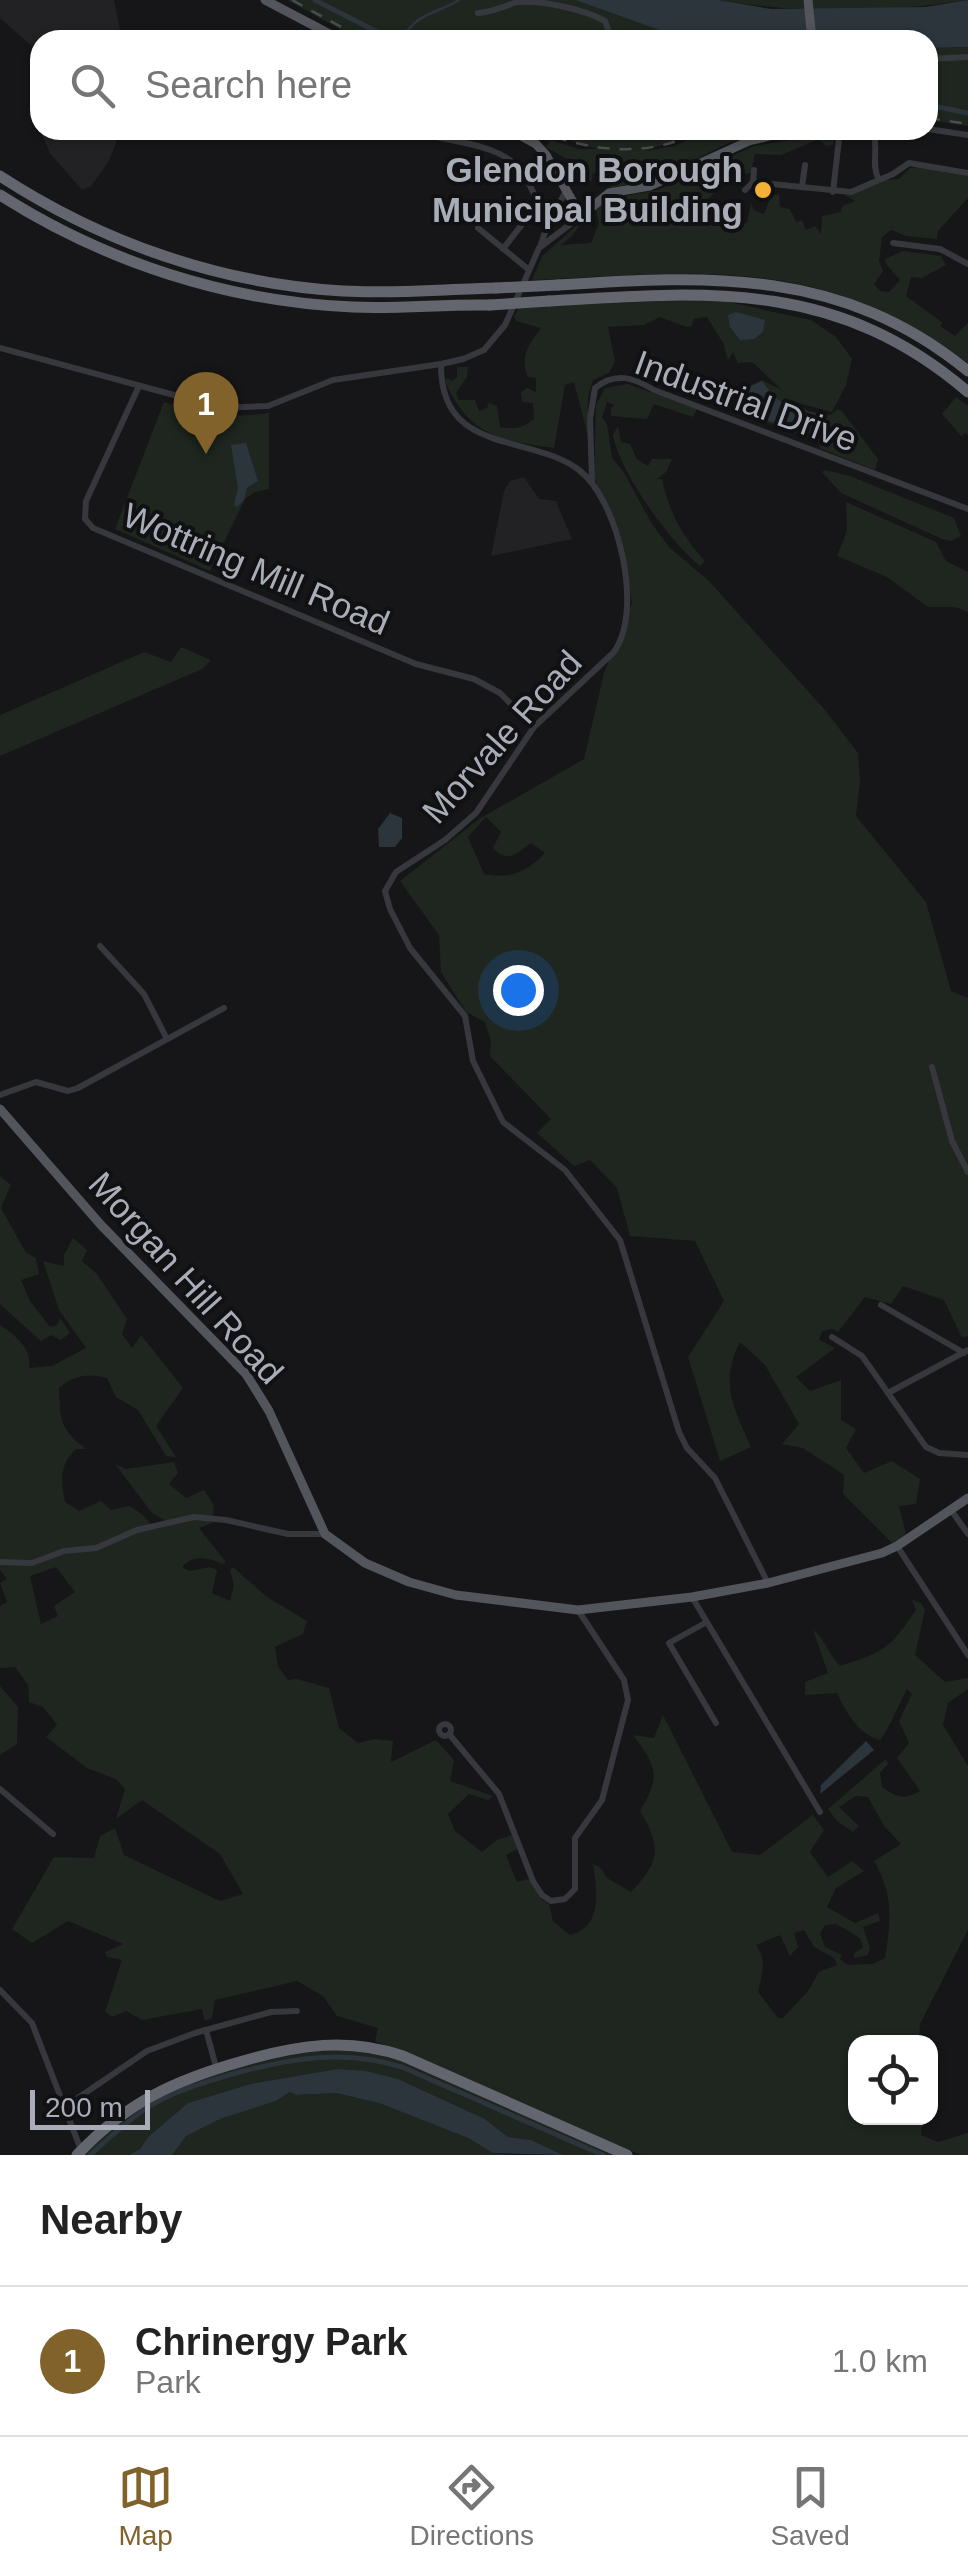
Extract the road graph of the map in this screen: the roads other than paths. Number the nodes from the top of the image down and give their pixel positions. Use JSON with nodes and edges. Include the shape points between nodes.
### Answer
{"nodes":[{"id":1,"x":265,"y":0,"type":"edge"},
{"id":2,"x":805,"y":0,"type":"edge"},
{"id":3,"x":478,"y":12,"type":"dead end"},
{"id":4,"x":322,"y":30,"type":"edge"},
{"id":5,"x":608,"y":30,"type":"edge"},
{"id":6,"x":808,"y":30,"type":"edge"},
{"id":7,"x":968,"y":57,"type":"edge"},
{"id":8,"x":938,"y":58,"type":"edge"},
{"id":9,"x":938,"y":130,"type":"edge"},
{"id":10,"x":968,"y":134,"type":"edge"},
{"id":11,"x":458,"y":140,"type":"edge"},
{"id":12,"x":529,"y":140,"type":"edge"},
{"id":13,"x":753,"y":140,"type":"edge"},
{"id":14,"x":839,"y":140,"type":"edge"},
{"id":15,"x":876,"y":140,"type":"edge"},
{"id":16,"x":805,"y":164,"type":"dead end"},
{"id":17,"x":754,"y":170,"type":"dead end"},
{"id":18,"x":968,"y":173,"type":"edge"},
{"id":19,"x":0,"y":176,"type":"edge"},
{"id":20,"x":878,"y":178,"type":"junction"},
{"id":21,"x":753,"y":182,"type":"junction"},
{"id":22,"x":802,"y":187,"type":"junction"},
{"id":23,"x":745,"y":190,"type":"dead end"},
{"id":24,"x":564,"y":192,"type":"junction"},
{"id":25,"x":832,"y":192,"type":"junction"},
{"id":26,"x":0,"y":195,"type":"edge"},
{"id":27,"x":537,"y":205,"type":"junction"},
{"id":28,"x":580,"y":216,"type":"junction"},
{"id":29,"x":548,"y":222,"type":"junction"},
{"id":30,"x":478,"y":228,"type":"dead end"},
{"id":31,"x":893,"y":243,"type":"dead end"},
{"id":32,"x":540,"y":248,"type":"junction"},
{"id":33,"x":503,"y":249,"type":"junction"},
{"id":34,"x":968,"y":264,"type":"edge"},
{"id":35,"x":528,"y":269,"type":"junction"},
{"id":36,"x":0,"y":349,"type":"edge"},
{"id":37,"x":440,"y":364,"type":"junction"},
{"id":38,"x":968,"y":372,"type":"edge"},
{"id":39,"x":138,"y":386,"type":"junction"},
{"id":40,"x":968,"y":392,"type":"edge"},
{"id":41,"x":592,"y":480,"type":"junction"},
{"id":42,"x":968,"y":509,"type":"edge"},
{"id":43,"x":534,"y":727,"type":"junction"},
{"id":44,"x":100,"y":946,"type":"dead end"},
{"id":45,"x":224,"y":1008,"type":"dead end"},
{"id":46,"x":167,"y":1039,"type":"junction"},
{"id":47,"x":932,"y":1067,"type":"dead end"},
{"id":48,"x":0,"y":1095,"type":"edge"},
{"id":49,"x":0,"y":1108,"type":"edge"},
{"id":50,"x":968,"y":1172,"type":"edge"},
{"id":51,"x":881,"y":1305,"type":"dead end"},
{"id":52,"x":832,"y":1337,"type":"dead end"},
{"id":53,"x":966,"y":1352,"type":"edge"},
{"id":54,"x":888,"y":1393,"type":"junction"},
{"id":55,"x":968,"y":1455,"type":"edge"},
{"id":56,"x":968,"y":1498,"type":"edge"},
{"id":57,"x":952,"y":1510,"type":"junction"},
{"id":58,"x":324,"y":1534,"type":"junction"},
{"id":59,"x":968,"y":1534,"type":"edge"},
{"id":60,"x":898,"y":1546,"type":"junction"},
{"id":61,"x":0,"y":1562,"type":"edge"},
{"id":62,"x":768,"y":1583,"type":"junction"},
{"id":63,"x":692,"y":1598,"type":"junction"},
{"id":64,"x":578,"y":1610,"type":"junction"},
{"id":65,"x":705,"y":1622,"type":"junction"},
{"id":66,"x":968,"y":1655,"type":"edge"},
{"id":67,"x":716,"y":1723,"type":"dead end"},
{"id":68,"x":449,"y":1734,"type":"dead end"},
{"id":69,"x":0,"y":1789,"type":"edge"},
{"id":70,"x":820,"y":1812,"type":"dead end"},
{"id":71,"x":53,"y":1834,"type":"dead end"},
{"id":72,"x":0,"y":1990,"type":"edge"},
{"id":73,"x":297,"y":2011,"type":"dead end"},
{"id":74,"x":206,"y":2030,"type":"junction"},
{"id":75,"x":217,"y":2068,"type":"junction"},
{"id":76,"x":66,"y":2106,"type":"junction"},
{"id":77,"x":79,"y":2153,"type":"edge"},
{"id":78,"x":627,"y":2155,"type":"edge"}],
"edges":[{"from":1,"to":4,"type":"main road"},
{"from":2,"to":6,"type":"main road"},
{"from":3,"to":5,"type":"street","via":[[545,2],[605,21]]},
{"from":7,"to":8,"type":"street"},
{"from":9,"to":10,"type":"street"},
{"from":11,"to":27,"type":"street","via":[[514,164]]},
{"from":12,"to":24,"type":"main road","via":[[546,155]]},
{"from":13,"to":28,"type":"main road","via":[[650,186],[608,193]]},
{"from":14,"to":25,"type":"street"},
{"from":15,"to":20,"type":"street"},
{"from":16,"to":22,"type":"street"},
{"from":17,"to":21,"type":"street"},
{"from":18,"to":20,"type":"street","via":[[910,162]]},
{"from":19,"to":38,"type":"highway","bridge":true,"via":[[106,234],[228,274],[341,291],[751,280],[842,302],[888,321]]},
{"from":20,"to":25,"type":"street","via":[[851,192]]},
{"from":21,"to":22,"type":"street"},
{"from":21,"to":23,"type":"street"},
{"from":22,"to":25,"type":"street"},
{"from":24,"to":28,"type":"main road"},
{"from":24,"to":29,"type":"street"},
{"from":26,"to":40,"type":"highway","bridge":true,"via":[[47,223],[164,273],[277,300],[490,305],[700,293],[796,304],[889,338]]},
{"from":27,"to":29,"type":"street"},
{"from":27,"to":33,"type":"street"},
{"from":28,"to":32,"type":"street"},
{"from":29,"to":32,"type":"street"},
{"from":30,"to":33,"type":"street"},
{"from":31,"to":34,"type":"street","via":[[939,249]]},
{"from":32,"to":35,"type":"street"},
{"from":33,"to":35,"type":"street"},
{"from":35,"to":37,"type":"street","via":[[500,334],[475,354]]},
{"from":36,"to":39,"type":"street"},
{"from":37,"to":39,"type":"street","via":[[333,380],[255,408],[222,408]]},
{"from":37,"to":41,"type":"street","via":[[449,401],[476,432],[555,455]]},
{"from":39,"to":43,"type":"street","name":"Wottring Mill Road","via":[[86,501],[85,519],[94,528],[416,664],[474,679],[500,693]]},
{"from":41,"to":42,"type":"street","name":"Industrial Drive","via":[[595,388],[630,377]]},
{"from":41,"to":43,"type":"street","name":"Morvale Road","via":[[624,560],[626,629],[613,652]]},
{"from":43,"to":62,"type":"street","name":"Morvale Road","via":[[476,814],[396,872],[386,901],[417,959],[463,1012],[473,1061],[502,1122],[564,1170],[620,1240],[679,1432],[716,1478]]},
{"from":44,"to":46,"type":"street","via":[[144,994]]},
{"from":45,"to":46,"type":"street"},
{"from":46,"to":48,"type":"street","via":[[68,1091],[36,1082]]},
{"from":47,"to":50,"type":"street","via":[[952,1142]]},
{"from":49,"to":58,"type":"main road","name":"Morgan Hill Road","via":[[92,1215],[246,1374],[270,1411]]},
{"from":51,"to":53,"type":"street"},
{"from":52,"to":54,"type":"street","via":[[859,1352]]},
{"from":53,"to":54,"type":"street"},
{"from":54,"to":55,"type":"street","via":[[928,1449]]},
{"from":56,"to":57,"type":"main road"},
{"from":57,"to":59,"type":"street"},
{"from":57,"to":60,"type":"main road"},
{"from":58,"to":61,"type":"street","via":[[194,1517],[136,1530],[96,1548]]},
{"from":58,"to":64,"type":"main road","via":[[366,1563],[434,1589]]},
{"from":60,"to":62,"type":"main road"},
{"from":60,"to":66,"type":"street"},
{"from":62,"to":63,"type":"main road"},
{"from":63,"to":64,"type":"main road"},
{"from":63,"to":65,"type":"street"},
{"from":64,"to":68,"type":"street","via":[[624,1680],[628,1700],[604,1796],[574,1838],[576,1889],[565,1899],[551,1901],[536,1888],[502,1799]]},
{"from":65,"to":67,"type":"street","via":[[669,1643]]},
{"from":65,"to":70,"type":"street"},
{"from":69,"to":71,"type":"street"},
{"from":72,"to":76,"type":"street","via":[[32,2023]]},
{"from":73,"to":74,"type":"street"},
{"from":74,"to":75,"type":"street"},
{"from":74,"to":76,"type":"street","via":[[133,2058]]},
{"from":75,"to":77,"type":"highway","via":[[150,2095]]},
{"from":75,"to":78,"type":"highway","via":[[311,2045],[372,2048]]},
{"from":76,"to":77,"type":"street"}]}
